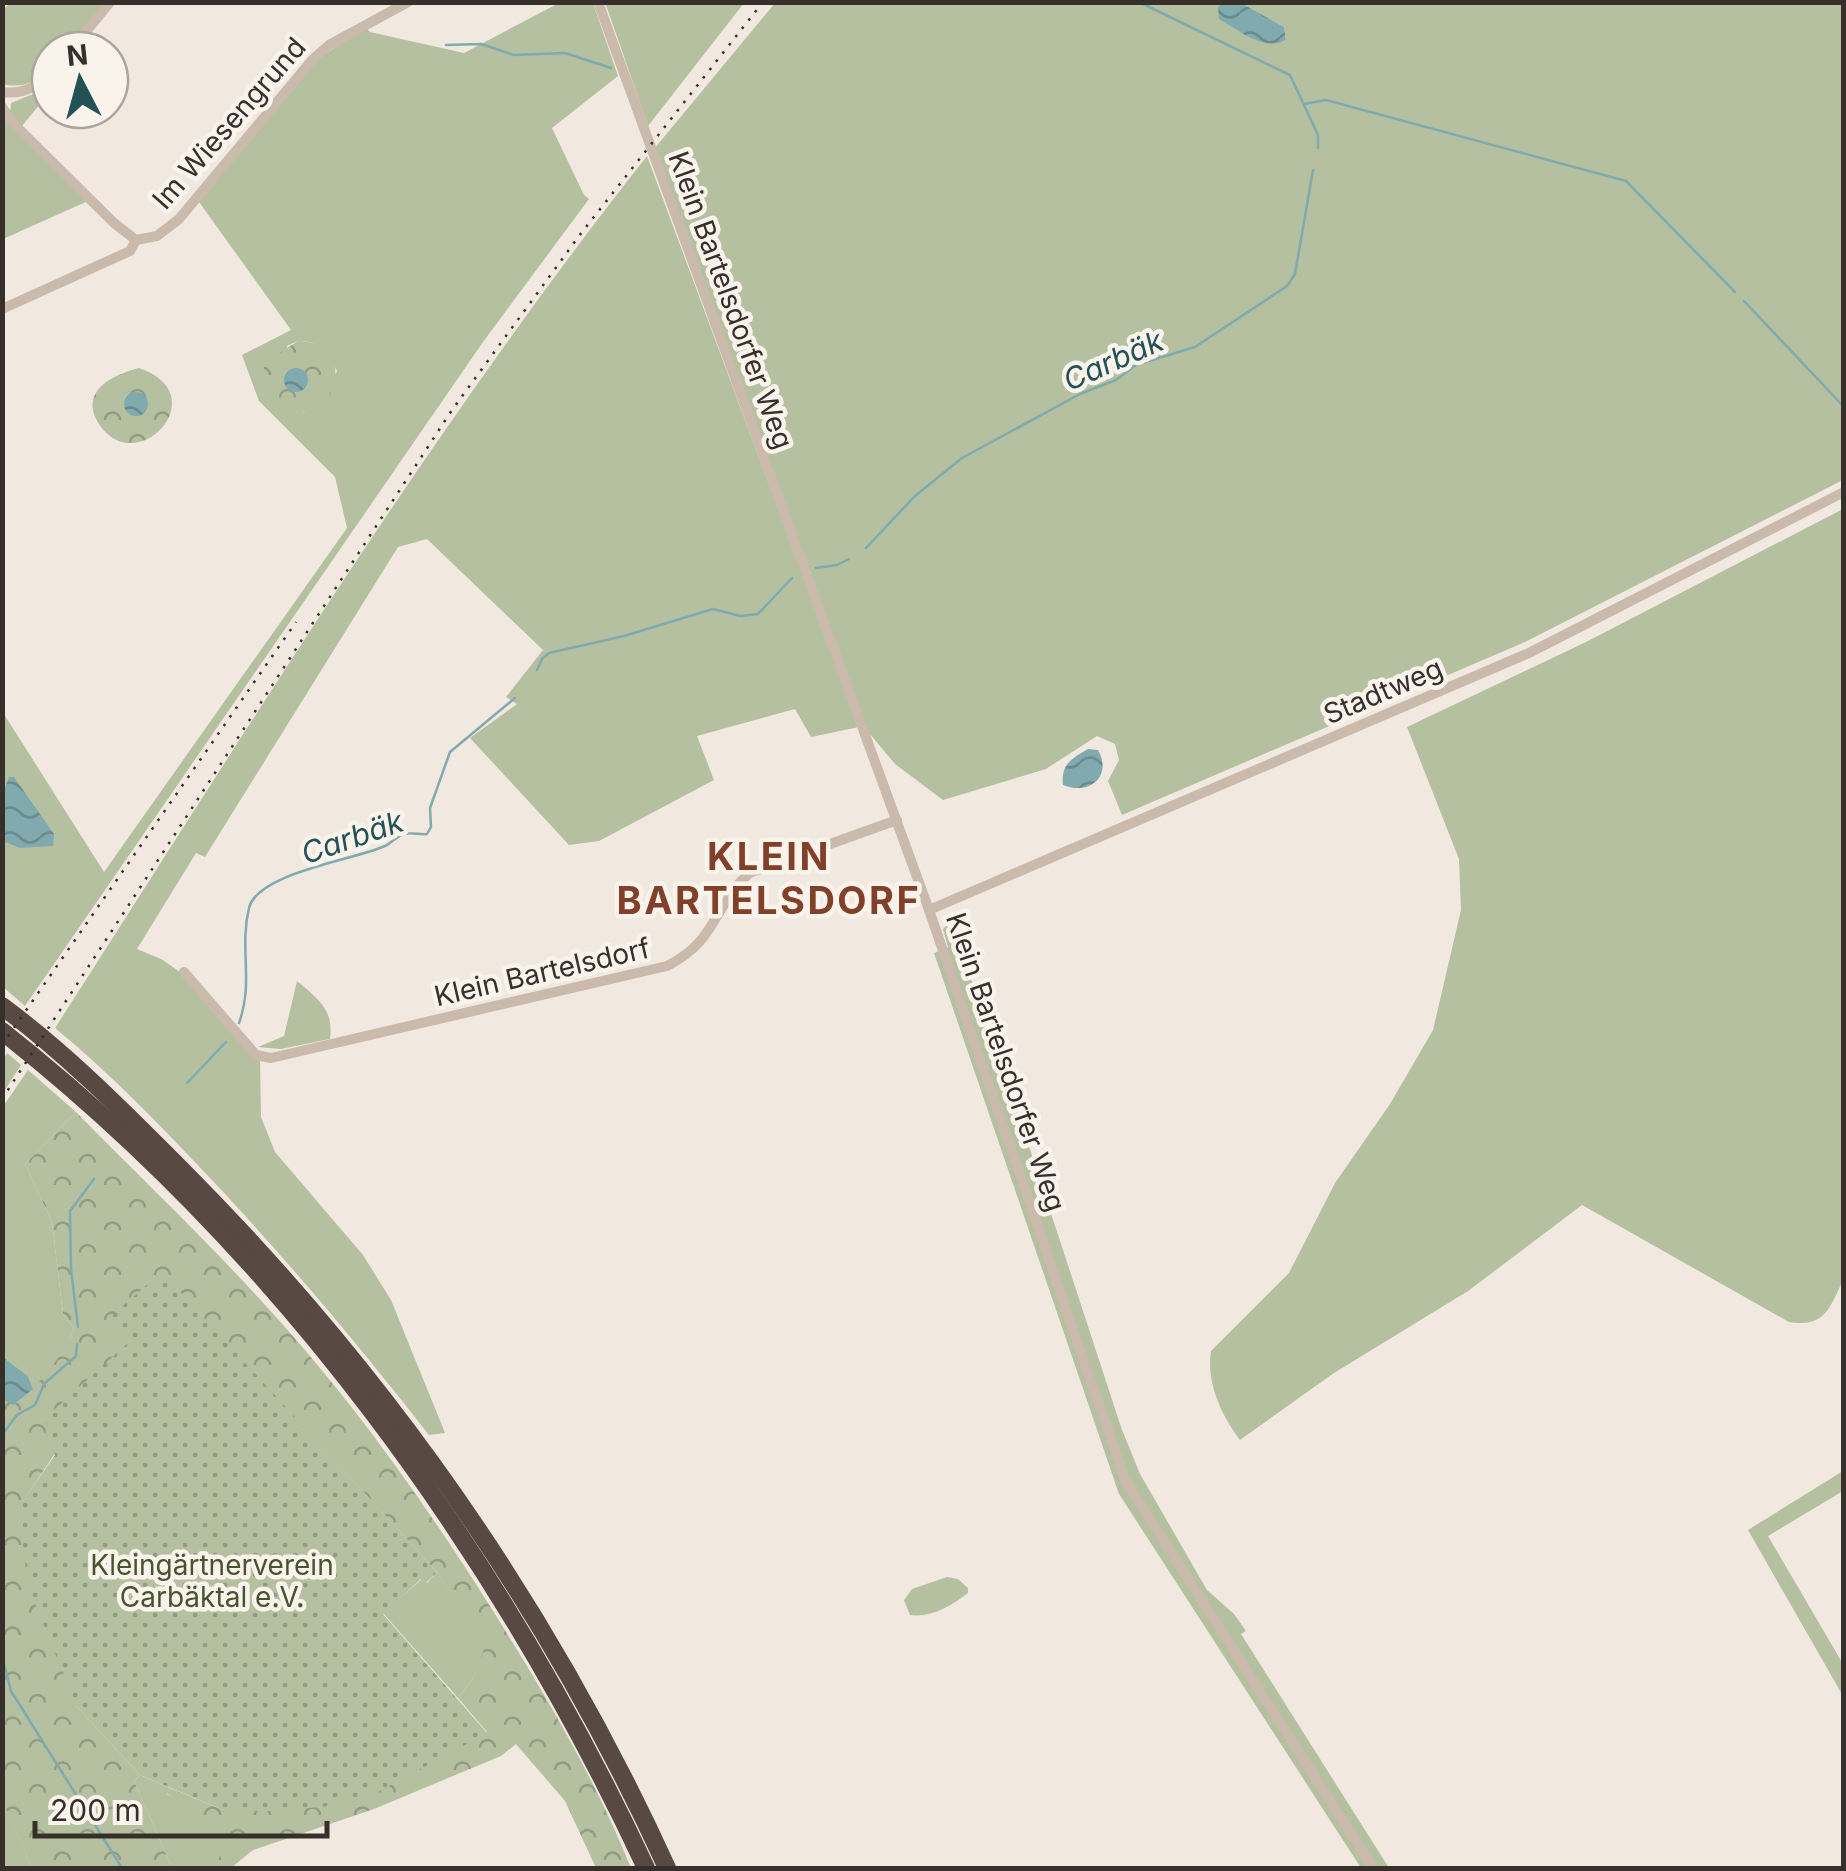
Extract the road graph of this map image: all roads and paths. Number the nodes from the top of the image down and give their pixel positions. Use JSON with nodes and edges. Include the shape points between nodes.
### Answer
{"nodes":[{"id":1,"x":110,"y":2,"type":"edge"},
{"id":2,"x":408,"y":2,"type":"edge"},
{"id":3,"x":598,"y":2,"type":"edge"},
{"id":4,"x":87,"y":30,"type":"edge"},
{"id":5,"x":30,"y":87,"type":"edge"},
{"id":6,"x":2,"y":92,"type":"edge"},
{"id":7,"x":2,"y":108,"type":"edge"},
{"id":8,"x":136,"y":240,"type":"junction"},
{"id":9,"x":2,"y":309,"type":"edge"},
{"id":10,"x":1844,"y":492,"type":"edge"},
{"id":11,"x":897,"y":820,"type":"junction"},
{"id":12,"x":929,"y":910,"type":"junction"},
{"id":13,"x":184,"y":972,"type":"dead end"},
{"id":14,"x":2,"y":1006,"type":"edge"},
{"id":15,"x":2,"y":1030,"type":"edge"},
{"id":16,"x":646,"y":1868,"type":"edge"},
{"id":17,"x":667,"y":1868,"type":"edge"},
{"id":18,"x":1373,"y":1868,"type":"edge"}],
"edges":[{"from":1,"to":4,"type":"street"},
{"from":2,"to":8,"type":"street","name":"Im Wiesengrund","via":[[329,44],[179,219],[157,236]]},
{"from":3,"to":11,"type":"street","name":"Klein Bartelsdorfer Weg"},
{"from":5,"to":6,"type":"street"},
{"from":7,"to":8,"type":"street","name":"Im Wiesengrund"},
{"from":8,"to":9,"type":"street","name":"Im Wiesengrund","via":[[130,251]]},
{"from":10,"to":12,"type":"street","name":"Stadtweg","via":[[1529,654]]},
{"from":11,"to":12,"type":"street","name":"Klein Bartelsdorfer Weg"},
{"from":11,"to":13,"type":"street","name":"Klein Bartelsdorf","via":[[749,874],[734,887],[700,946],[667,966],[272,1058],[256,1055]]},
{"from":12,"to":18,"type":"street","name":"Klein Bartelsdorfer Weg","via":[[1125,1480]]},
{"from":14,"to":17,"type":"highway","via":[[70,1060],[257,1246],[410,1430],[541,1628]]},
{"from":15,"to":16,"type":"highway","via":[[228,1241],[396,1444],[532,1650]]}]}
